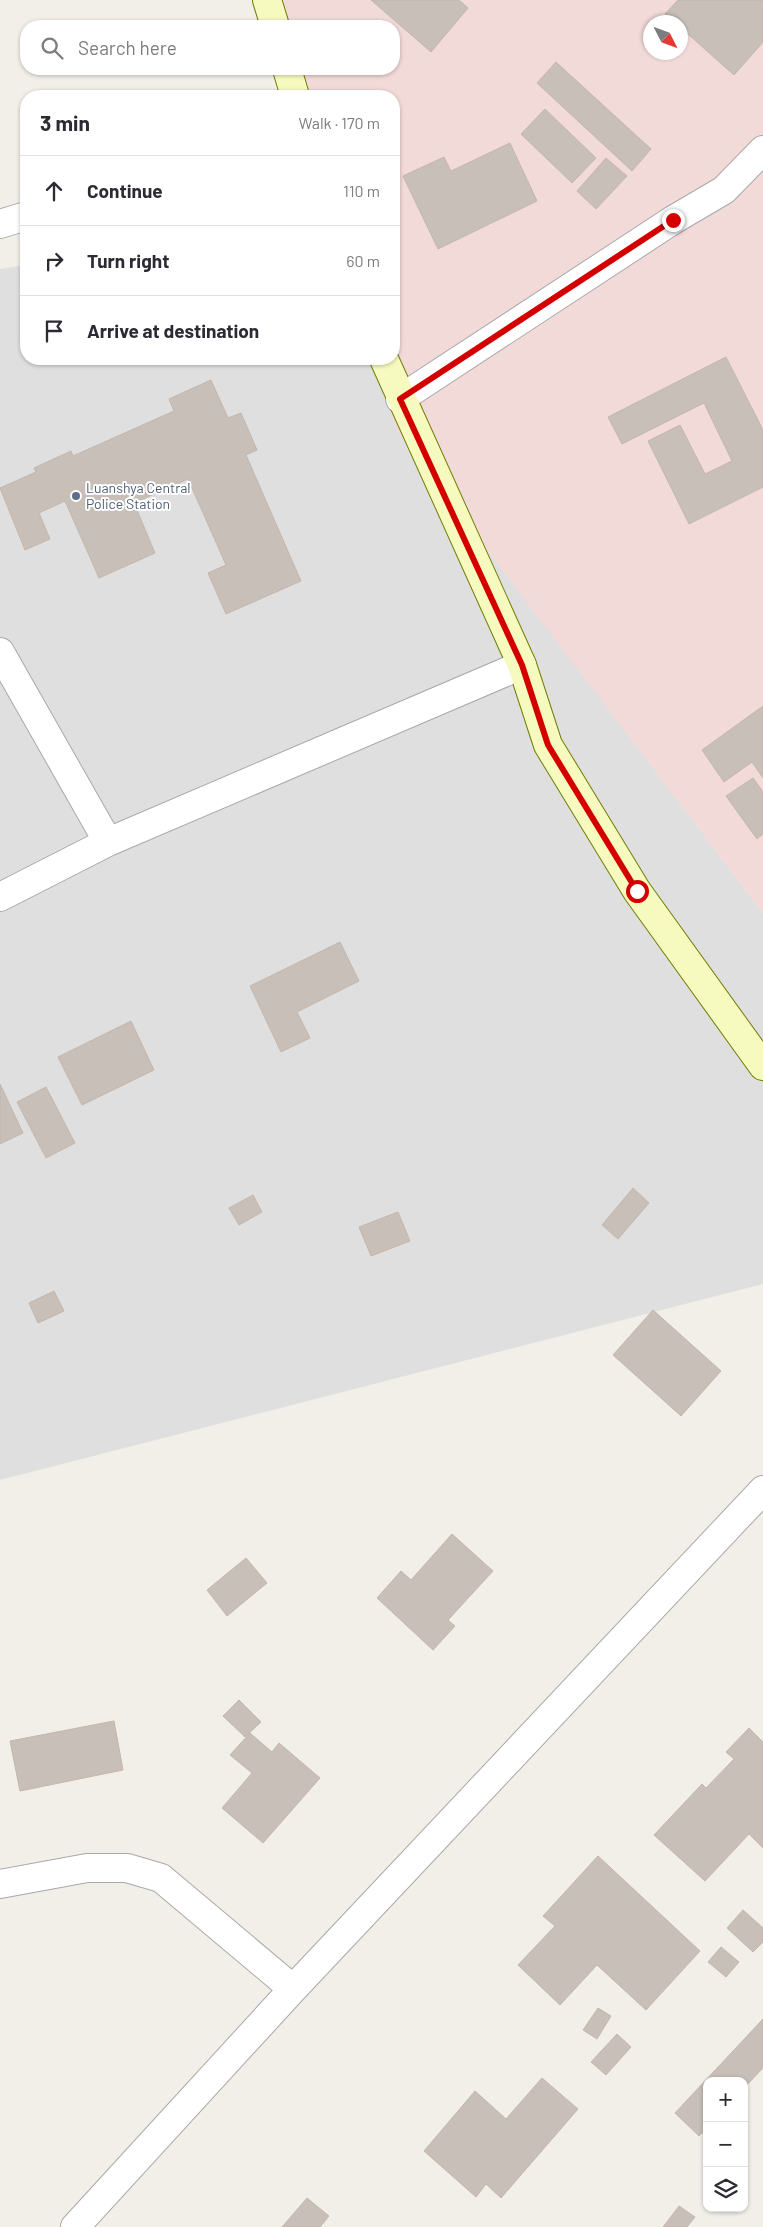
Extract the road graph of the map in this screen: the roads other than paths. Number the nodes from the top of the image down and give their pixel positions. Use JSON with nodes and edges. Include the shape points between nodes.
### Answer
{"nodes":[{"id":1,"x":267,"y":0,"type":"edge"},
{"id":2,"x":273,"y":20,"type":"edge"},
{"id":3,"x":289,"y":75,"type":"edge"},
{"id":4,"x":293,"y":90,"type":"edge"},
{"id":5,"x":761,"y":156,"type":"edge"},
{"id":6,"x":20,"y":218,"type":"edge"},
{"id":7,"x":0,"y":224,"type":"edge"},
{"id":8,"x":386,"y":365,"type":"edge"},
{"id":9,"x":400,"y":399,"type":"junction"},
{"id":10,"x":0,"y":652,"type":"edge"},
{"id":11,"x":522,"y":665,"type":"junction"},
{"id":12,"x":108,"y":842,"type":"junction"},
{"id":13,"x":0,"y":897,"type":"edge"},
{"id":14,"x":763,"y":1066,"type":"edge"},
{"id":15,"x":763,"y":1490,"type":"edge"},
{"id":16,"x":0,"y":1884,"type":"edge"},
{"id":17,"x":293,"y":1989,"type":"junction"},
{"id":18,"x":75,"y":2227,"type":"edge"}],
"edges":[{"from":1,"to":2,"type":"main road"},
{"from":3,"to":4,"type":"main road"},
{"from":5,"to":9,"type":"street","via":[[724,190]]},
{"from":6,"to":7,"type":"street"},
{"from":8,"to":9,"type":"main road"},
{"from":9,"to":11,"type":"main road"},
{"from":10,"to":12,"type":"street"},
{"from":11,"to":12,"type":"street"},
{"from":11,"to":14,"type":"main road","via":[[552,753],[637,891]]},
{"from":12,"to":13,"type":"street"},
{"from":15,"to":17,"type":"street"},
{"from":16,"to":17,"type":"street","via":[[87,1868],[127,1868],[161,1878]]},
{"from":17,"to":18,"type":"street"}]}
